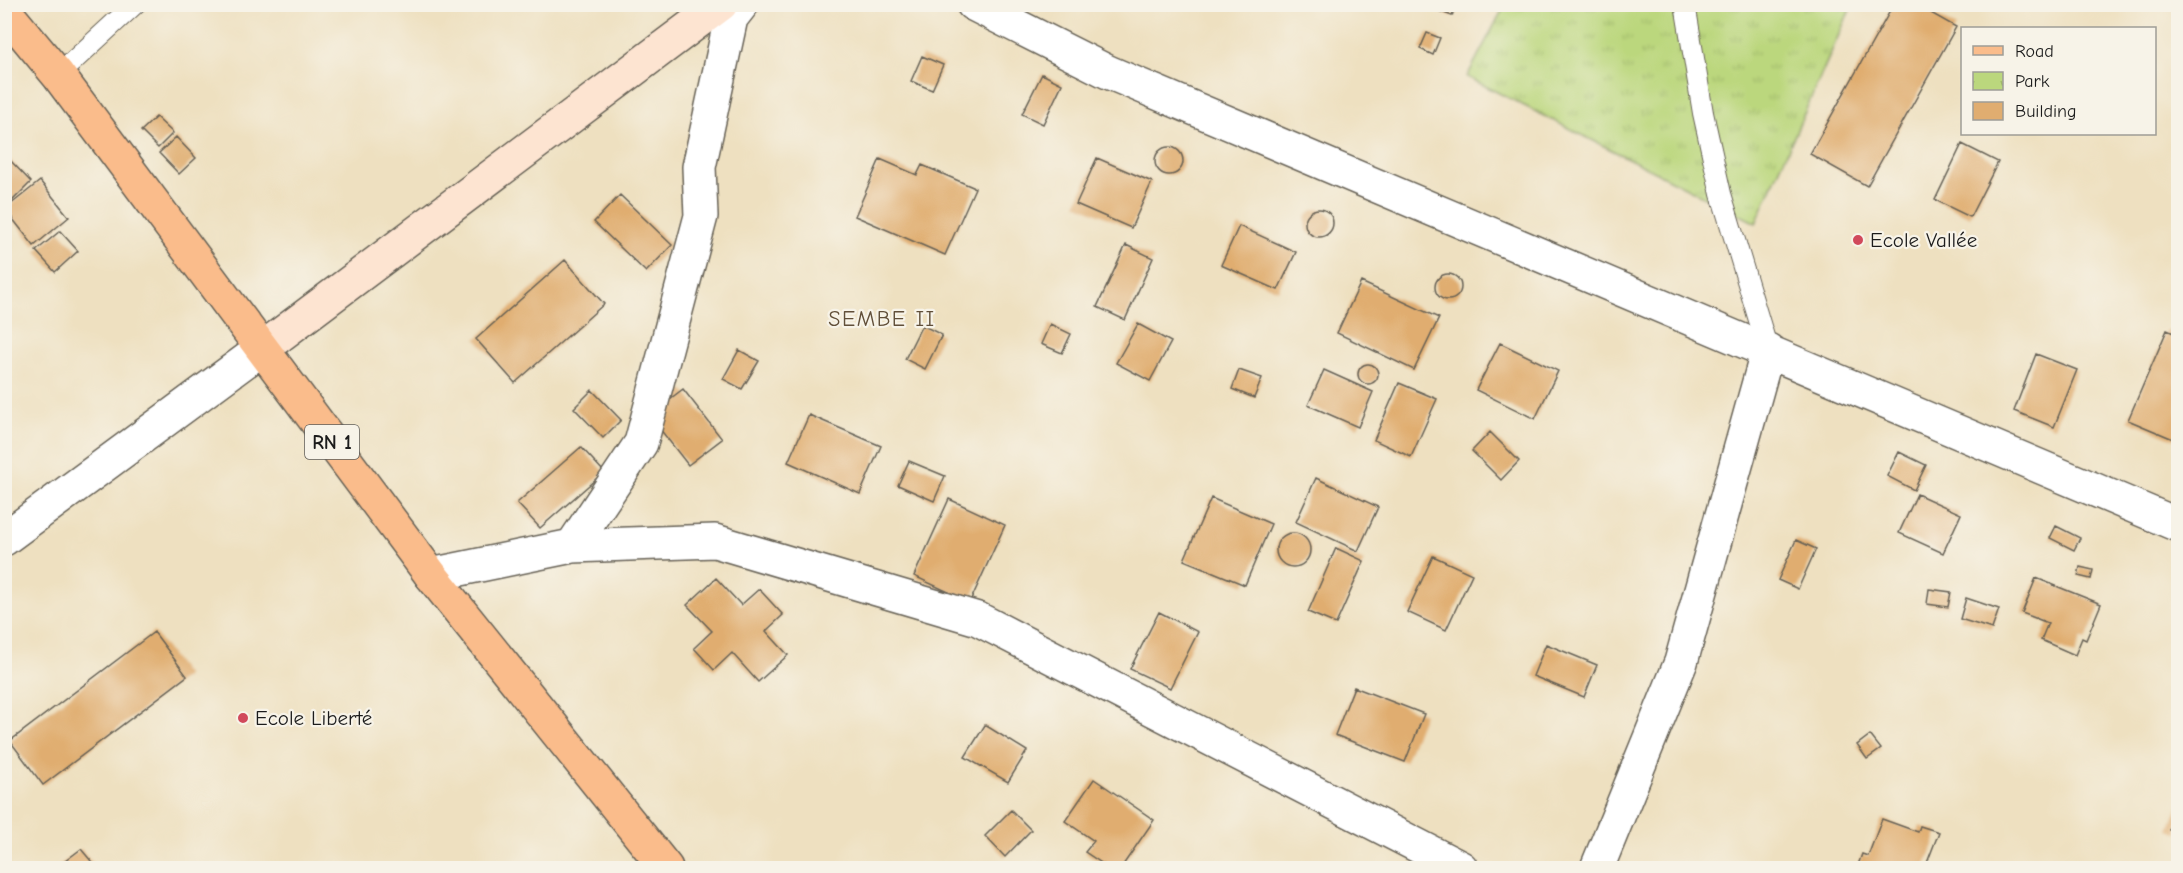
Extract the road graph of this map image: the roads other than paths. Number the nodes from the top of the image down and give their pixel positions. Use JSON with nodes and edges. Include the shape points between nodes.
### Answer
{"nodes":[{"id":1,"x":135,"y":4,"type":"edge"},
{"id":2,"x":721,"y":4,"type":"edge"},
{"id":3,"x":742,"y":4,"type":"edge"},
{"id":4,"x":973,"y":4,"type":"edge"},
{"id":5,"x":1685,"y":4,"type":"edge"},
{"id":6,"x":4,"y":10,"type":"edge"},
{"id":7,"x":58,"y":75,"type":"junction"},
{"id":8,"x":263,"y":348,"type":"junction"},
{"id":9,"x":1768,"y":350,"type":"junction"},
{"id":10,"x":2178,"y":525,"type":"edge"},
{"id":11,"x":4,"y":539,"type":"edge"},
{"id":12,"x":572,"y":546,"type":"junction"},
{"id":13,"x":431,"y":575,"type":"junction"},
{"id":14,"x":666,"y":868,"type":"edge"},
{"id":15,"x":1461,"y":868,"type":"edge"},
{"id":16,"x":1597,"y":868,"type":"edge"}],
"edges":[{"from":1,"to":7,"type":"lane"},
{"from":2,"to":8,"type":"main road"},
{"from":3,"to":12,"type":"street","via":[[731,18],[699,167],[700,216],[641,443]]},
{"from":4,"to":9,"type":"street","via":[[1108,72]]},
{"from":5,"to":9,"type":"lane","via":[[1720,194]]},
{"from":6,"to":7,"type":"main road","number":"RN 1"},
{"from":7,"to":8,"type":"main road","number":"RN 1"},
{"from":8,"to":11,"type":"street"},
{"from":8,"to":13,"type":"main road","number":"RN 1"},
{"from":9,"to":10,"type":"street"},
{"from":9,"to":16,"type":"street","via":[[1681,663]]},
{"from":12,"to":13,"type":"street"},
{"from":12,"to":15,"type":"street","via":[[715,541],[978,619]]},
{"from":13,"to":14,"type":"main road","number":"RN 1"}]}
